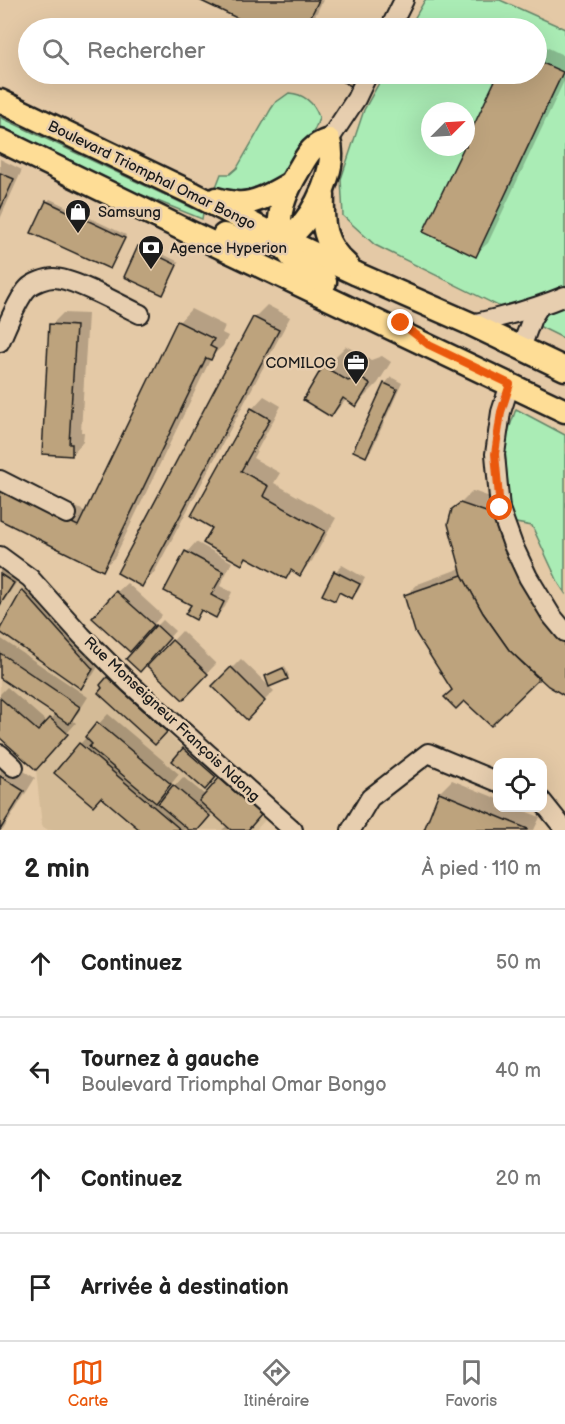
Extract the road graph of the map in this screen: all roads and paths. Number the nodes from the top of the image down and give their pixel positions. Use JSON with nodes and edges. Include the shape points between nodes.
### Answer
{"nodes":[{"id":1,"x":404,"y":0,"type":"edge"},
{"id":2,"x":395,"y":18,"type":"edge"},
{"id":3,"x":363,"y":84,"type":"edge"},
{"id":4,"x":0,"y":101,"type":"edge"},
{"id":5,"x":0,"y":140,"type":"edge"},
{"id":6,"x":329,"y":140,"type":"junction"},
{"id":7,"x":291,"y":183,"type":"junction"},
{"id":8,"x":323,"y":189,"type":"junction"},
{"id":9,"x":105,"y":190,"type":"junction"},
{"id":10,"x":194,"y":194,"type":"junction"},
{"id":11,"x":283,"y":239,"type":"junction"},
{"id":12,"x":357,"y":274,"type":"junction"},
{"id":13,"x":565,"y":296,"type":"edge"},
{"id":14,"x":539,"y":307,"type":"junction"},
{"id":15,"x":140,"y":314,"type":"dead end"},
{"id":16,"x":471,"y":324,"type":"junction"},
{"id":17,"x":0,"y":342,"type":"edge"},
{"id":18,"x":429,"y":345,"type":"junction"},
{"id":19,"x":521,"y":348,"type":"junction"},
{"id":20,"x":562,"y":369,"type":"edge"},
{"id":21,"x":510,"y":384,"type":"junction"},
{"id":22,"x":565,"y":411,"type":"edge"},
{"id":23,"x":0,"y":480,"type":"edge"},
{"id":24,"x":67,"y":514,"type":"dead end"},
{"id":25,"x":0,"y":556,"type":"edge"},
{"id":26,"x":565,"y":632,"type":"edge"},
{"id":27,"x":0,"y":754,"type":"edge"},
{"id":28,"x":14,"y":767,"type":"dead end"},
{"id":29,"x":493,"y":780,"type":"edge"},
{"id":30,"x":547,"y":806,"type":"edge"},
{"id":31,"x":293,"y":830,"type":"edge"},
{"id":32,"x":351,"y":830,"type":"edge"},
{"id":33,"x":565,"y":830,"type":"edge"}],
"edges":[{"from":1,"to":2,"type":"street"},
{"from":3,"to":6,"type":"street"},
{"from":4,"to":10,"type":"main road","name":"Boulevard Triomphal Omar Bongo"},
{"from":5,"to":9,"type":"main road"},
{"from":6,"to":7,"type":"main road","via":[[311,150]]},
{"from":6,"to":8,"type":"main road","via":[[332,159]]},
{"from":7,"to":10,"type":"main road","via":[[265,197],[241,203]]},
{"from":7,"to":11,"type":"main road","via":[[279,218]]},
{"from":8,"to":11,"type":"main road","via":[[302,227]]},
{"from":8,"to":12,"type":"main road","via":[[324,229],[329,243]]},
{"from":9,"to":11,"type":"main road","via":[[251,244]]},
{"from":9,"to":18,"type":"main road"},
{"from":10,"to":11,"type":"main road","name":"Boulevard Triomphal Omar Bongo"},
{"from":11,"to":12,"type":"main road","name":"Boulevard Triomphal Omar Bongo"},
{"from":11,"to":18,"type":"main road","via":[[302,269],[380,309]]},
{"from":12,"to":16,"type":"main road","name":"Boulevard Triomphal Omar Bongo"},
{"from":13,"to":14,"type":"street"},
{"from":14,"to":16,"type":"street"},
{"from":14,"to":19,"type":"street"},
{"from":15,"to":17,"type":"street","via":[[70,281],[54,278],[28,287]]},
{"from":16,"to":19,"type":"main road","name":"Boulevard Triomphal Omar Bongo"},
{"from":18,"to":21,"type":"main road"},
{"from":19,"to":20,"type":"main road","name":"Boulevard Triomphal Omar Bongo"},
{"from":21,"to":22,"type":"main road"},
{"from":21,"to":26,"type":"street","via":[[495,454],[500,508],[528,577]]},
{"from":23,"to":24,"type":"street"},
{"from":25,"to":31,"type":"street","name":"Rue Monseigneur François Ndong","via":[[30,578],[128,682]]},
{"from":27,"to":28,"type":"street"},
{"from":29,"to":32,"type":"street","via":[[428,753],[370,798]]},
{"from":30,"to":33,"type":"street"}]}
